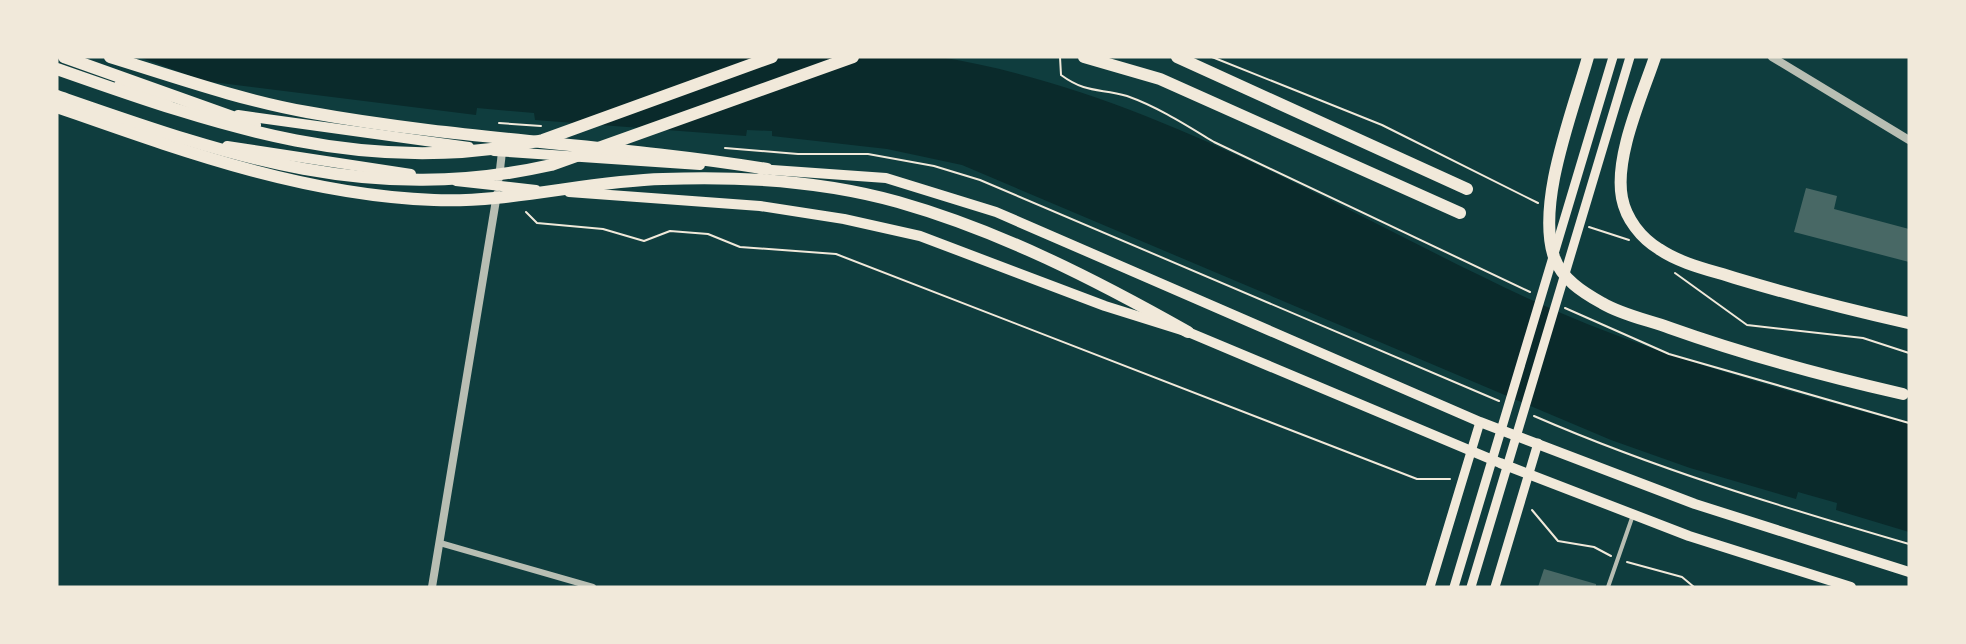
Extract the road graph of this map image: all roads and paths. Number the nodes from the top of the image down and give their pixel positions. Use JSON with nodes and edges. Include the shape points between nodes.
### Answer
{"nodes":[{"id":1,"x":64,"y":57,"type":"edge"},
{"id":2,"x":110,"y":57,"type":"edge"},
{"id":3,"x":772,"y":57,"type":"edge"},
{"id":4,"x":853,"y":57,"type":"edge"},
{"id":5,"x":1060,"y":57,"type":"edge"},
{"id":6,"x":1084,"y":57,"type":"edge"},
{"id":7,"x":1177,"y":57,"type":"edge"},
{"id":8,"x":1588,"y":57,"type":"edge"},
{"id":9,"x":1613,"y":57,"type":"edge"},
{"id":10,"x":1630,"y":57,"type":"edge"},
{"id":11,"x":1654,"y":57,"type":"edge"},
{"id":12,"x":1772,"y":57,"type":"edge"},
{"id":13,"x":57,"y":67,"type":"edge"},
{"id":14,"x":57,"y":103,"type":"edge"},
{"id":15,"x":1909,"y":140,"type":"edge"},
{"id":16,"x":502,"y":152,"type":"junction"},
{"id":17,"x":394,"y":154,"type":"junction"},
{"id":18,"x":767,"y":169,"type":"junction"},
{"id":19,"x":498,"y":187,"type":"junction"},
{"id":20,"x":1467,"y":189,"type":"dead end"},
{"id":21,"x":526,"y":212,"type":"dead end"},
{"id":22,"x":1460,"y":213,"type":"dead end"},
{"id":23,"x":1535,"y":294,"type":"dead end"},
{"id":24,"x":1556,"y":304,"type":"dead end"},
{"id":25,"x":1908,"y":323,"type":"edge"},
{"id":26,"x":1188,"y":332,"type":"junction"},
{"id":27,"x":1903,"y":394,"type":"dead end"},
{"id":28,"x":1480,"y":422,"type":"junction"},
{"id":29,"x":1909,"y":423,"type":"edge"},
{"id":30,"x":1539,"y":443,"type":"junction"},
{"id":31,"x":1471,"y":451,"type":"junction"},
{"id":32,"x":1529,"y":474,"type":"junction"},
{"id":33,"x":1456,"y":479,"type":"dead end"},
{"id":34,"x":1634,"y":515,"type":"junction"},
{"id":35,"x":440,"y":543,"type":"junction"},
{"id":36,"x":1909,"y":572,"type":"edge"},
{"id":37,"x":432,"y":587,"type":"edge"},
{"id":38,"x":593,"y":587,"type":"edge"},
{"id":39,"x":1430,"y":587,"type":"edge"},
{"id":40,"x":1454,"y":587,"type":"edge"},
{"id":41,"x":1471,"y":587,"type":"edge"},
{"id":42,"x":1495,"y":587,"type":"edge"},
{"id":43,"x":1608,"y":587,"type":"edge"},
{"id":44,"x":1851,"y":587,"type":"edge"}],
"edges":[{"from":1,"to":17,"type":"highway","via":[[247,122]]},
{"from":2,"to":18,"type":"highway","via":[[305,112],[411,128],[675,154]]},
{"from":3,"to":17,"type":"highway","via":[[543,140],[468,153]]},
{"from":4,"to":14,"type":"highway","via":[[551,165],[432,182],[297,169]]},
{"from":5,"to":23,"type":"path","via":[[1061,75],[1077,87],[1126,96],[1170,115],[1214,142]]},
{"from":6,"to":22,"type":"highway","via":[[1151,76]]},
{"from":7,"to":20,"type":"highway"},
{"from":8,"to":27,"type":"highway","via":[[1549,212],[1554,257],[1565,278],[1604,305],[1696,337]]},
{"from":9,"to":40,"type":"main road"},
{"from":10,"to":41,"type":"main road"},
{"from":11,"to":25,"type":"highway","via":[[1621,171],[1625,207],[1647,240],[1675,257],[1718,272]]},
{"from":12,"to":15,"type":"street"},
{"from":13,"to":16,"type":"main road","via":[[189,106],[287,124]]},
{"from":13,"to":17,"type":"highway","via":[[246,131]]},
{"from":14,"to":19,"type":"main road","via":[[180,138]]},
{"from":14,"to":26,"type":"highway","via":[[238,169],[347,191],[475,200],[660,178],[750,180],[842,190],[949,217],[1091,280]]},
{"from":16,"to":18,"type":"main road"},
{"from":16,"to":19,"type":"street"},
{"from":18,"to":28,"type":"main road","via":[[886,178],[996,212]]},
{"from":19,"to":26,"type":"main road","via":[[759,206],[844,219],[920,236],[1105,306]]},
{"from":19,"to":35,"type":"street"},
{"from":21,"to":33,"type":"path","via":[[537,223],[603,229],[644,241],[670,231],[708,234],[740,248],[836,254],[1417,479]]},
{"from":24,"to":29,"type":"path","via":[[1669,354]]},
{"from":26,"to":31,"type":"main road"},
{"from":28,"to":30,"type":"main road"},
{"from":28,"to":31,"type":"main road"},
{"from":30,"to":32,"type":"main road"},
{"from":30,"to":36,"type":"main road","via":[[1695,504]]},
{"from":31,"to":32,"type":"main road"},
{"from":31,"to":39,"type":"main road"},
{"from":32,"to":34,"type":"main road"},
{"from":32,"to":42,"type":"main road"},
{"from":34,"to":43,"type":"lane"},
{"from":34,"to":44,"type":"main road"},
{"from":35,"to":37,"type":"street"},
{"from":35,"to":38,"type":"street"}]}
